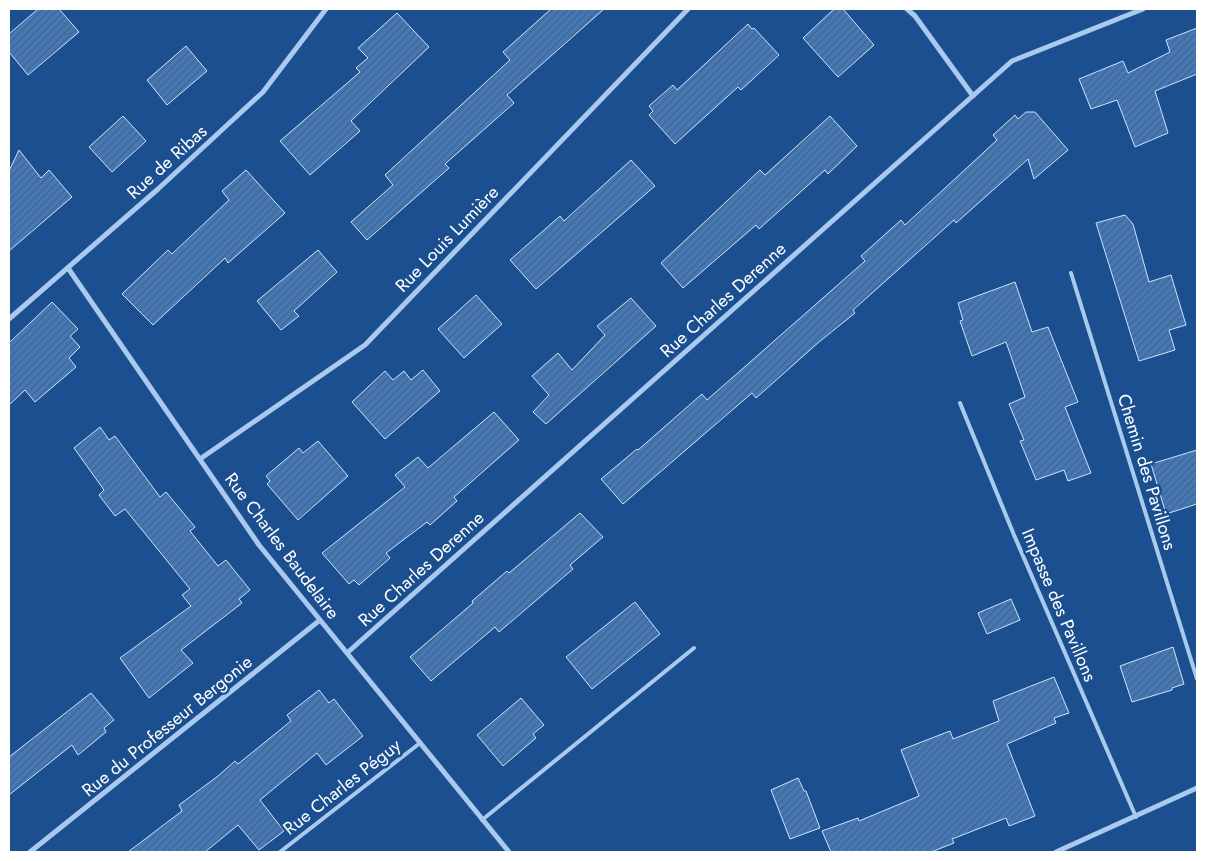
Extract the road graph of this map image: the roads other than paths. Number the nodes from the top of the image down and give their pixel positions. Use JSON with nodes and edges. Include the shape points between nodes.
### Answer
{"nodes":[{"id":1,"x":326,"y":9,"type":"edge"},
{"id":2,"x":688,"y":9,"type":"edge"},
{"id":3,"x":907,"y":9,"type":"edge"},
{"id":4,"x":1143,"y":9,"type":"edge"},
{"id":5,"x":972,"y":96,"type":"junction"},
{"id":6,"x":68,"y":268,"type":"junction"},
{"id":7,"x":1071,"y":273,"type":"dead end"},
{"id":8,"x":9,"y":319,"type":"edge"},
{"id":9,"x":960,"y":403,"type":"dead end"},
{"id":10,"x":200,"y":459,"type":"junction"},
{"id":11,"x":320,"y":620,"type":"junction"},
{"id":12,"x":694,"y":648,"type":"dead end"},
{"id":13,"x":347,"y":653,"type":"junction"},
{"id":14,"x":1197,"y":680,"type":"edge"},
{"id":15,"x":420,"y":743,"type":"junction"},
{"id":16,"x":1197,"y":788,"type":"edge"},
{"id":17,"x":1136,"y":816,"type":"junction"},
{"id":18,"x":482,"y":820,"type":"junction"},
{"id":19,"x":30,"y":852,"type":"edge"},
{"id":20,"x":280,"y":852,"type":"edge"},
{"id":21,"x":509,"y":852,"type":"edge"},
{"id":22,"x":1056,"y":852,"type":"edge"}],
"edges":[{"from":1,"to":6,"type":"street","name":"Rue de Ribas","via":[[263,92]]},
{"from":2,"to":10,"type":"street","name":"Rue Louis Lumière","via":[[365,345]]},
{"from":3,"to":5,"type":"street"},
{"from":4,"to":5,"type":"street","name":"Rue Charles Derenne","via":[[1012,61]]},
{"from":5,"to":13,"type":"street","name":"Rue Charles Derenne"},
{"from":6,"to":8,"type":"street","name":"Rue de Ribas"},
{"from":6,"to":10,"type":"street","name":"Rue Charles Baudelaire"},
{"from":7,"to":14,"type":"lane","name":"Chemin des Pavillons"},
{"from":9,"to":17,"type":"lane","name":"Impasse des Pavillons"},
{"from":10,"to":11,"type":"street","name":"Rue Charles Baudelaire","via":[[260,546]]},
{"from":11,"to":13,"type":"street","name":"Rue Charles Baudelaire"},
{"from":11,"to":19,"type":"street","name":"Rue du Professeur Bergonie"},
{"from":12,"to":18,"type":"lane"},
{"from":13,"to":15,"type":"street","name":"Rue Charles Baudelaire"},
{"from":15,"to":18,"type":"street","name":"Rue Charles Baudelaire"},
{"from":15,"to":20,"type":"lane","name":"Rue Charles Péguy"},
{"from":16,"to":17,"type":"street"},
{"from":17,"to":22,"type":"street"},
{"from":18,"to":21,"type":"street","name":"Rue Charles Baudelaire"}]}
